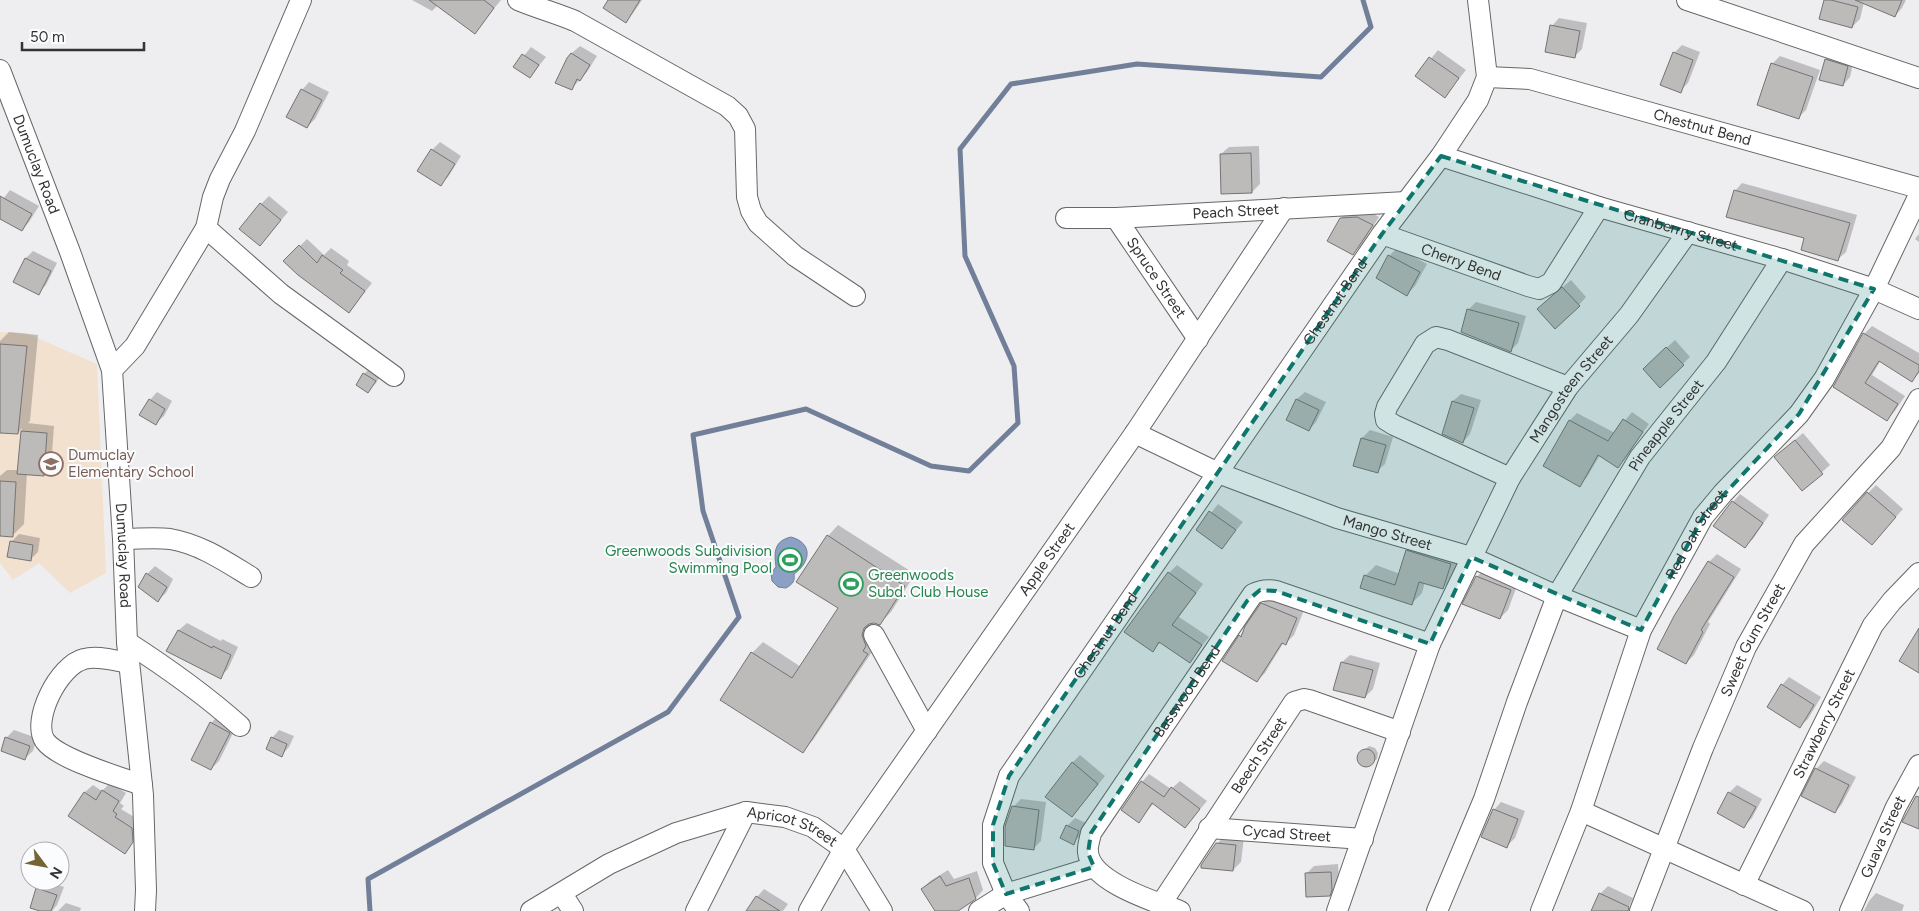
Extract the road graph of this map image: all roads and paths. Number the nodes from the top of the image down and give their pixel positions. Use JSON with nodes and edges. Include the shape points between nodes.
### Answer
{"nodes":[{"id":1,"x":301,"y":0,"type":"edge"},
{"id":2,"x":518,"y":0,"type":"edge"},
{"id":3,"x":1478,"y":0,"type":"edge"},
{"id":4,"x":1688,"y":0,"type":"edge"},
{"id":5,"x":0,"y":70,"type":"edge"},
{"id":6,"x":1487,"y":77,"type":"junction"},
{"id":7,"x":1919,"y":78,"type":"edge"},
{"id":8,"x":1441,"y":156,"type":"junction"},
{"id":9,"x":1919,"y":188,"type":"edge"},
{"id":10,"x":1919,"y":195,"type":"edge"},
{"id":11,"x":1406,"y":202,"type":"junction"},
{"id":12,"x":1599,"y":207,"type":"junction"},
{"id":13,"x":1284,"y":208,"type":"junction"},
{"id":14,"x":1066,"y":218,"type":"dead end"},
{"id":15,"x":1116,"y":218,"type":"junction"},
{"id":16,"x":206,"y":228,"type":"junction"},
{"id":17,"x":1688,"y":232,"type":"junction"},
{"id":18,"x":1382,"y":234,"type":"junction"},
{"id":19,"x":1782,"y":259,"type":"junction"},
{"id":20,"x":1874,"y":289,"type":"junction"},
{"id":21,"x":855,"y":296,"type":"dead end"},
{"id":22,"x":1919,"y":309,"type":"edge"},
{"id":23,"x":1198,"y":339,"type":"junction"},
{"id":24,"x":112,"y":370,"type":"junction"},
{"id":25,"x":394,"y":376,"type":"dead end"},
{"id":26,"x":1568,"y":387,"type":"junction"},
{"id":27,"x":1919,"y":399,"type":"edge"},
{"id":28,"x":1135,"y":433,"type":"junction"},
{"id":29,"x":1218,"y":474,"type":"junction"},
{"id":30,"x":1510,"y":478,"type":"junction"},
{"id":31,"x":123,"y":539,"type":"junction"},
{"id":32,"x":1471,"y":557,"type":"junction"},
{"id":33,"x":1919,"y":573,"type":"edge"},
{"id":34,"x":251,"y":577,"type":"dead end"},
{"id":35,"x":1557,"y":596,"type":"junction"},
{"id":36,"x":1641,"y":630,"type":"junction"},
{"id":37,"x":874,"y":635,"type":"dead end"},
{"id":38,"x":127,"y":642,"type":"junction"},
{"id":39,"x":1430,"y":644,"type":"junction"},
{"id":40,"x":130,"y":662,"type":"junction"},
{"id":41,"x":240,"y":726,"type":"dead end"},
{"id":42,"x":927,"y":731,"type":"junction"},
{"id":43,"x":1400,"y":732,"type":"junction"},
{"id":44,"x":1919,"y":765,"type":"edge"},
{"id":45,"x":142,"y":785,"type":"junction"},
{"id":46,"x":1582,"y":811,"type":"junction"},
{"id":47,"x":746,"y":812,"type":"junction"},
{"id":48,"x":1209,"y":828,"type":"junction"},
{"id":49,"x":1363,"y":839,"type":"junction"},
{"id":50,"x":844,"y":849,"type":"junction"},
{"id":51,"x":1665,"y":850,"type":"junction"},
{"id":52,"x":1094,"y":867,"type":"junction"},
{"id":53,"x":1744,"y":885,"type":"junction"},
{"id":54,"x":562,"y":894,"type":"junction"},
{"id":55,"x":1006,"y":894,"type":"junction"},
{"id":56,"x":1161,"y":904,"type":"junction"},
{"id":57,"x":145,"y":911,"type":"edge"},
{"id":58,"x":531,"y":911,"type":"edge"},
{"id":59,"x":573,"y":911,"type":"edge"},
{"id":60,"x":696,"y":911,"type":"edge"},
{"id":61,"x":809,"y":911,"type":"edge"},
{"id":62,"x":882,"y":911,"type":"edge"},
{"id":63,"x":979,"y":911,"type":"edge"},
{"id":64,"x":1019,"y":911,"type":"edge"},
{"id":65,"x":1180,"y":911,"type":"edge"},
{"id":66,"x":1337,"y":911,"type":"edge"},
{"id":67,"x":1437,"y":911,"type":"edge"},
{"id":68,"x":1541,"y":911,"type":"edge"},
{"id":69,"x":1640,"y":911,"type":"edge"},
{"id":70,"x":1802,"y":911,"type":"edge"},
{"id":71,"x":1850,"y":911,"type":"edge"}],
"edges":[{"from":1,"to":16,"type":"street","via":[[245,131],[220,179]]},
{"from":2,"to":21,"type":"street","via":[[575,21],[727,106],[738,116],[745,130],[747,197],[758,223],[795,256]]},
{"from":3,"to":6,"type":"street"},
{"from":4,"to":7,"type":"street"},
{"from":5,"to":24,"type":"street","name":"Dumuclay Road"},
{"from":6,"to":8,"type":"street","name":"Chestnut Bend","via":[[1478,100]]},
{"from":6,"to":9,"type":"street","name":"Chestnut Bend","via":[[1530,79]]},
{"from":8,"to":11,"type":"street","name":"Chestnut Bend"},
{"from":8,"to":12,"type":"street","name":"Cranberrry Street"},
{"from":10,"to":20,"type":"street","name":"Red Oak Street"},
{"from":11,"to":13,"type":"street","name":"Peach Street"},
{"from":11,"to":18,"type":"street","name":"Chestnut Bend"},
{"from":12,"to":17,"type":"street","name":"Cranberrry Street"},
{"from":12,"to":18,"type":"street","name":"Cherry Bend","via":[[1551,282],[1539,288]]},
{"from":13,"to":15,"type":"street","name":"Peach Street"},
{"from":13,"to":23,"type":"street","name":"Apple Street"},
{"from":14,"to":15,"type":"street","name":"Peach Street"},
{"from":15,"to":23,"type":"street","name":"Spruce Street"},
{"from":16,"to":24,"type":"street","via":[[135,346]]},
{"from":16,"to":25,"type":"street","via":[[282,294]]},
{"from":17,"to":19,"type":"street","name":"Cranberrry Street"},
{"from":17,"to":26,"type":"street","name":"Mangosteen Street","via":[[1629,315]]},
{"from":18,"to":29,"type":"street","name":"Chestnut Bend"},
{"from":19,"to":20,"type":"street","name":"Cranberrry Street"},
{"from":19,"to":35,"type":"street","name":"Pineapple Street","via":[[1716,362],[1640,457]]},
{"from":20,"to":22,"type":"street","name":"Cranberrry Street"},
{"from":20,"to":36,"type":"street","name":"Red Oak Street","via":[[1824,379],[1800,414],[1703,518]]},
{"from":23,"to":28,"type":"street","name":"Apple Street"},
{"from":24,"to":31,"type":"street","name":"Dumuclay Road"},
{"from":26,"to":30,"type":"street","name":"Mangosteen Street"},
{"from":26,"to":30,"type":"street","via":[[1448,340],[1436,338],[1426,344],[1387,406],[1386,420]]},
{"from":27,"to":51,"type":"street","name":"Sweet Gum Street","via":[[1891,448],[1804,544],[1746,647],[1703,748]]},
{"from":28,"to":29,"type":"street","name":"Mango Street"},
{"from":28,"to":42,"type":"street","name":"Apple Street"},
{"from":29,"to":32,"type":"street","name":"Mango Street","via":[[1337,518]]},
{"from":29,"to":55,"type":"street","name":"Chestnut Bend","via":[[1010,776],[992,824],[993,863]]},
{"from":30,"to":32,"type":"street","name":"Mangosteen Street"},
{"from":31,"to":34,"type":"street","via":[[184,542]]},
{"from":31,"to":38,"type":"street","name":"Dumuclay Road"},
{"from":32,"to":35,"type":"street","name":"Mango Street"},
{"from":32,"to":39,"type":"street","name":"Mangosteen Street"},
{"from":33,"to":53,"type":"street","name":"Strawberry Street","via":[[1892,600],[1873,626]]},
{"from":35,"to":36,"type":"street","name":"Mango Street"},
{"from":35,"to":67,"type":"street","name":"Pineapple Street","via":[[1484,799]]},
{"from":36,"to":46,"type":"street","name":"Red Oak Street"},
{"from":37,"to":42,"type":"street"},
{"from":38,"to":40,"type":"street","name":"Dumuclay Road"},
{"from":38,"to":41,"type":"street","via":[[174,672]]},
{"from":39,"to":43,"type":"street","name":"Mangosteen Street"},
{"from":39,"to":52,"type":"street","name":"Basswood Bend","via":[[1276,591],[1260,590],[1253,594],[1090,833],[1088,853]]},
{"from":40,"to":45,"type":"street","name":"Dumuclay Road"},
{"from":40,"to":45,"type":"street","via":[[95,658],[71,664],[51,691],[42,728],[47,743],[67,756]]},
{"from":42,"to":50,"type":"street","name":"Apple Street"},
{"from":43,"to":48,"type":"street","name":"Beech Street","via":[[1309,700],[1294,702]]},
{"from":43,"to":49,"type":"street","name":"Mangosteen Street"},
{"from":44,"to":71,"type":"street","name":"Guava Street","via":[[1896,807]]},
{"from":45,"to":57,"type":"street","name":"Dumuclay Road"},
{"from":46,"to":51,"type":"street"},
{"from":46,"to":68,"type":"street","name":"Red Oak Street"},
{"from":47,"to":50,"type":"street","name":"Apricot Street","via":[[785,816],[813,827]]},
{"from":47,"to":54,"type":"street","via":[[676,833],[609,864]]},
{"from":47,"to":60,"type":"street","name":"Apricot Street"},
{"from":48,"to":49,"type":"street","name":"Cycad Street"},
{"from":48,"to":56,"type":"street","name":"Beech Street"},
{"from":49,"to":66,"type":"street","name":"Mangosteen Street"},
{"from":50,"to":61,"type":"street","name":"Apple Street"},
{"from":50,"to":62,"type":"street","name":"Apricot Street"},
{"from":51,"to":53,"type":"street"},
{"from":51,"to":69,"type":"street","name":"Sweet Gum Street"},
{"from":52,"to":55,"type":"street"},
{"from":52,"to":56,"type":"street","via":[[1106,879]]},
{"from":53,"to":70,"type":"street"},
{"from":54,"to":58,"type":"street"},
{"from":54,"to":59,"type":"street"},
{"from":55,"to":63,"type":"street"},
{"from":55,"to":64,"type":"street","name":"Chestnut Bend"},
{"from":56,"to":65,"type":"street"}]}
